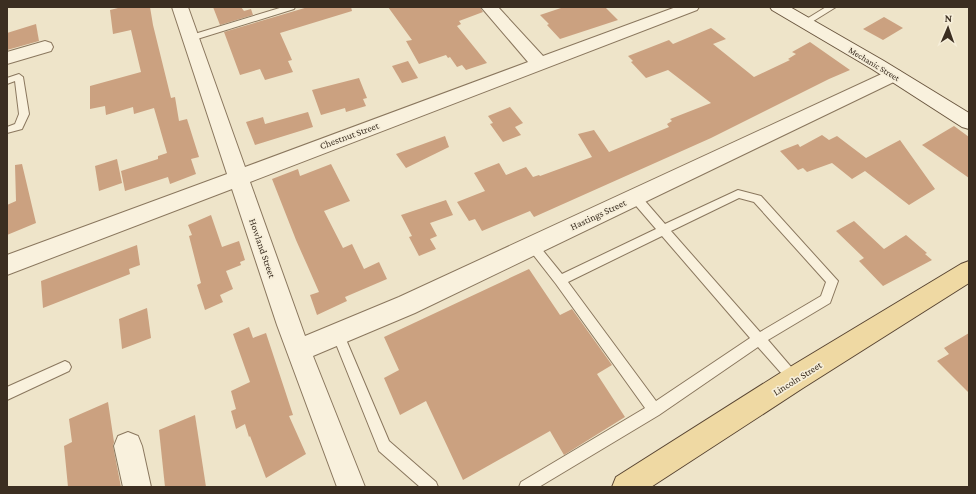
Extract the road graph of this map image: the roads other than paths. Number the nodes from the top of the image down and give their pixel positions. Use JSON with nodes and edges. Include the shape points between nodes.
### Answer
{"nodes":[{"id":1,"x":180,"y":7,"type":"edge"},
{"id":2,"x":291,"y":7,"type":"edge"},
{"id":3,"x":489,"y":7,"type":"edge"},
{"id":4,"x":691,"y":7,"type":"edge"},
{"id":5,"x":778,"y":7,"type":"edge"},
{"id":6,"x":832,"y":7,"type":"edge"},
{"id":7,"x":804,"y":23,"type":"junction"},
{"id":8,"x":191,"y":38,"type":"junction"},
{"id":9,"x":45,"y":47,"type":"dead end"},
{"id":10,"x":7,"y":58,"type":"edge"},
{"id":11,"x":540,"y":64,"type":"junction"},
{"id":12,"x":894,"y":75,"type":"junction"},
{"id":13,"x":7,"y":81,"type":"edge"},
{"id":14,"x":969,"y":122,"type":"edge"},
{"id":15,"x":7,"y":130,"type":"edge"},
{"id":16,"x":239,"y":177,"type":"junction"},
{"id":17,"x":635,"y":197,"type":"junction"},
{"id":18,"x":663,"y":229,"type":"junction"},
{"id":19,"x":532,"y":245,"type":"junction"},
{"id":20,"x":7,"y":265,"type":"edge"},
{"id":21,"x":966,"y":277,"type":"edge"},
{"id":22,"x":560,"y":280,"type":"junction"},
{"id":23,"x":338,"y":334,"type":"junction"},
{"id":24,"x":759,"y":339,"type":"junction"},
{"id":25,"x":300,"y":350,"type":"junction"},
{"id":26,"x":65,"y":367,"type":"dead end"},
{"id":27,"x":794,"y":380,"type":"junction"},
{"id":28,"x":7,"y":394,"type":"edge"},
{"id":29,"x":654,"y":410,"type":"junction"},
{"id":30,"x":128,"y":446,"type":"dead end"},
{"id":31,"x":137,"y":487,"type":"edge"},
{"id":32,"x":351,"y":487,"type":"edge"},
{"id":33,"x":431,"y":487,"type":"edge"},
{"id":34,"x":526,"y":487,"type":"edge"},
{"id":35,"x":626,"y":487,"type":"edge"}],
"edges":[{"from":1,"to":8,"type":"street","name":"Howland Street"},
{"from":2,"to":8,"type":"lane"},
{"from":3,"to":11,"type":"street"},
{"from":4,"to":11,"type":"street","name":"Chestnut Street"},
{"from":5,"to":7,"type":"street","name":"Mechanic Street"},
{"from":6,"to":7,"type":"lane"},
{"from":7,"to":12,"type":"street","name":"Mechanic Street"},
{"from":8,"to":16,"type":"street","name":"Howland Street"},
{"from":9,"to":10,"type":"street"},
{"from":11,"to":16,"type":"street","name":"Chestnut Street"},
{"from":12,"to":14,"type":"street","name":"Mechanic Street"},
{"from":12,"to":17,"type":"street","name":"Hastings Street"},
{"from":13,"to":15,"type":"lane","via":[[20,78],[24,114],[19,127]]},
{"from":16,"to":20,"type":"street","name":"Chestnut Street"},
{"from":16,"to":25,"type":"street","name":"Howland Street","via":[[289,325]]},
{"from":17,"to":18,"type":"lane"},
{"from":17,"to":19,"type":"street","name":"Hastings Street"},
{"from":18,"to":22,"type":"lane"},
{"from":18,"to":24,"type":"lane"},
{"from":18,"to":24,"type":"lane","via":[[738,194],[757,199],[832,281],[826,299]]},
{"from":19,"to":22,"type":"lane"},
{"from":19,"to":23,"type":"street","name":"Hastings Street"},
{"from":21,"to":27,"type":"main road","name":"Lincoln Street"},
{"from":22,"to":29,"type":"lane"},
{"from":23,"to":25,"type":"street","name":"Hastings Street"},
{"from":23,"to":33,"type":"lane","via":[[384,446]]},
{"from":24,"to":27,"type":"lane"},
{"from":24,"to":29,"type":"lane"},
{"from":25,"to":32,"type":"street","name":"Howland Street"},
{"from":26,"to":28,"type":"lane"},
{"from":27,"to":35,"type":"main road","name":"Lincoln Street"},
{"from":29,"to":34,"type":"lane"},
{"from":30,"to":31,"type":"street"}]}
